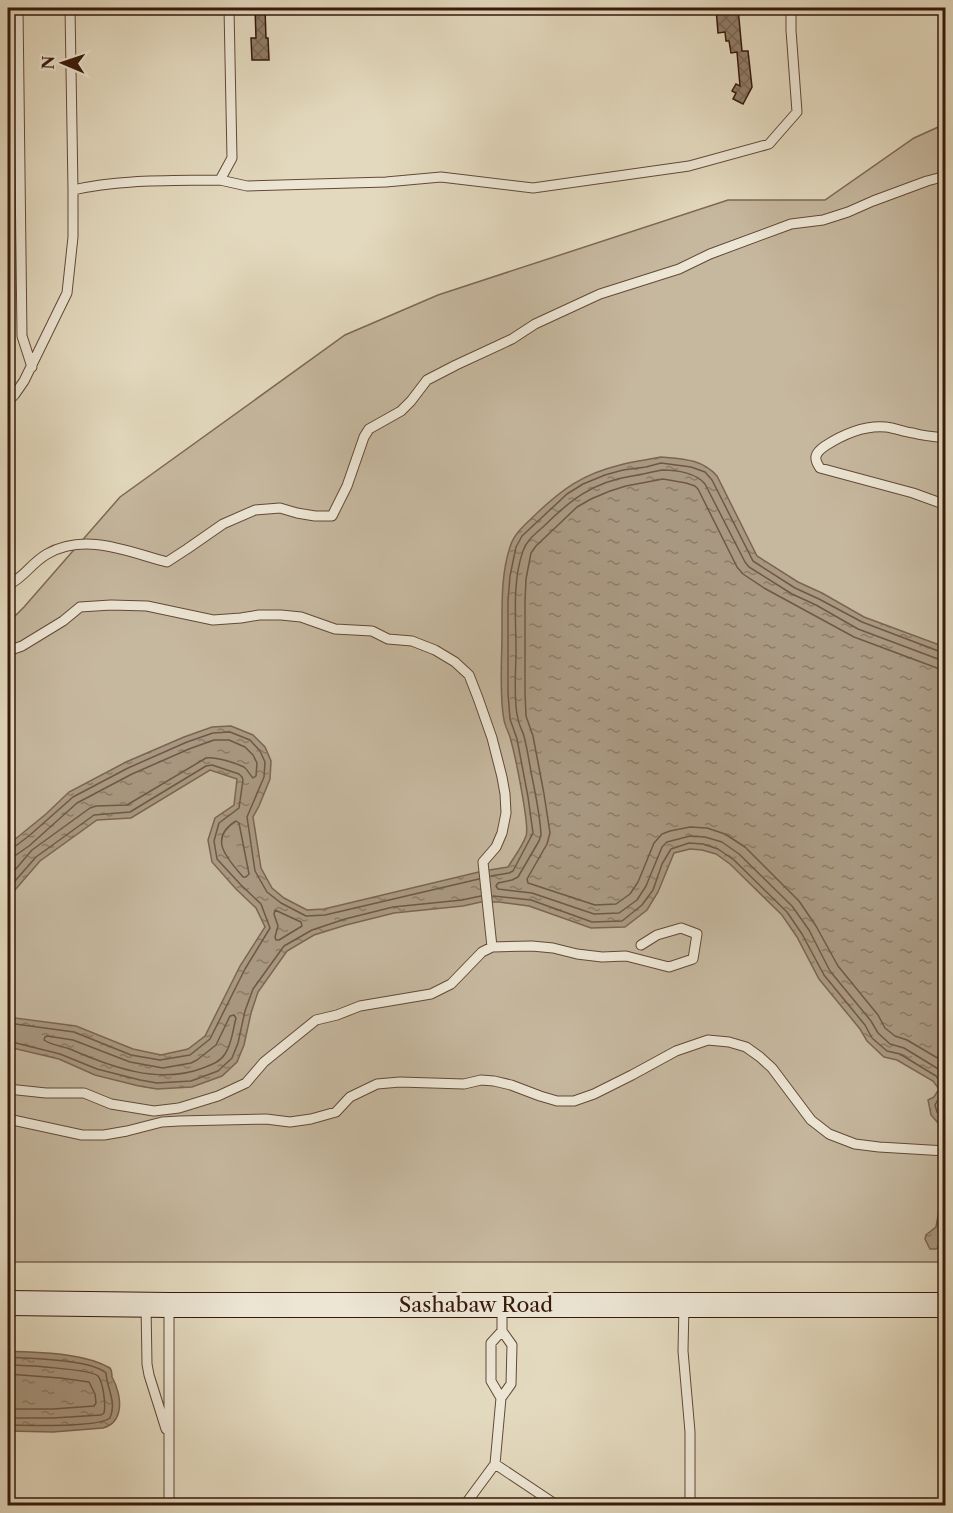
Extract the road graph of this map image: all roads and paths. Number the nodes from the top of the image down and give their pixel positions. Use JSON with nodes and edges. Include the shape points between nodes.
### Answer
{"nodes":[{"id":1,"x":18,"y":8,"type":"edge"},
{"id":2,"x":70,"y":8,"type":"edge"},
{"id":3,"x":229,"y":8,"type":"edge"},
{"id":4,"x":791,"y":8,"type":"edge"},
{"id":5,"x":945,"y":176,"type":"edge"},
{"id":6,"x":220,"y":180,"type":"junction"},
{"id":7,"x":73,"y":190,"type":"junction"},
{"id":8,"x":32,"y":367,"type":"junction"},
{"id":9,"x":11,"y":394,"type":"edge"},
{"id":10,"x":8,"y":402,"type":"edge"},
{"id":11,"x":945,"y":438,"type":"edge"},
{"id":12,"x":945,"y":506,"type":"edge"},
{"id":13,"x":8,"y":585,"type":"edge"},
{"id":14,"x":8,"y":651,"type":"edge"},
{"id":15,"x":641,"y":945,"type":"dead end"},
{"id":16,"x":492,"y":947,"type":"junction"},
{"id":17,"x":8,"y":1089,"type":"edge"},
{"id":18,"x":8,"y":1119,"type":"edge"},
{"id":19,"x":945,"y":1151,"type":"edge"},
{"id":20,"x":8,"y":1303,"type":"edge"},
{"id":21,"x":158,"y":1305,"type":"junction"},
{"id":22,"x":502,"y":1305,"type":"junction"},
{"id":23,"x":684,"y":1305,"type":"junction"},
{"id":24,"x":945,"y":1305,"type":"edge"},
{"id":25,"x":502,"y":1331,"type":"junction"},
{"id":26,"x":501,"y":1398,"type":"junction"},
{"id":27,"x":169,"y":1437,"type":"junction"},
{"id":28,"x":495,"y":1464,"type":"junction"},
{"id":29,"x":466,"y":1505,"type":"edge"},
{"id":30,"x":169,"y":1506,"type":"edge"},
{"id":31,"x":558,"y":1506,"type":"edge"},
{"id":32,"x":690,"y":1506,"type":"edge"}],
"edges":[{"from":1,"to":8,"type":"lane","via":[[22,336]]},
{"from":2,"to":7,"type":"lane"},
{"from":3,"to":6,"type":"lane","via":[[232,158]]},
{"from":4,"to":6,"type":"lane","via":[[797,112],[769,144],[689,166],[533,188],[441,177],[247,186]]},
{"from":5,"to":13,"type":"lane","via":[[824,220],[790,224],[679,269],[600,294],[427,380],[401,411],[369,429],[332,516],[280,508],[255,510],[223,524],[167,562],[118,547],[72,544],[35,561]]},
{"from":6,"to":7,"type":"lane","via":[[96,185]]},
{"from":7,"to":8,"type":"lane","via":[[67,293]]},
{"from":8,"to":9,"type":"lane"},
{"from":9,"to":10,"type":"lane"},
{"from":11,"to":12,"type":"lane","via":[[885,427],[864,429],[820,450],[815,462],[820,468],[904,490]]},
{"from":14,"to":16,"type":"lane","via":[[63,621],[80,607],[111,605],[147,606],[213,620],[259,615],[301,617],[335,628],[412,641],[455,662],[469,675],[492,738],[506,794],[502,834],[483,862]]},
{"from":15,"to":16,"type":"lane","via":[[681,928],[697,934],[693,959],[669,968],[626,956],[602,957],[532,946]]},
{"from":16,"to":17,"type":"lane","via":[[451,984],[431,994],[360,1006],[316,1020],[264,1062],[246,1083],[189,1105],[154,1111],[111,1104],[84,1094]]},
{"from":18,"to":19,"type":"lane","via":[[82,1135],[104,1135],[179,1120],[290,1122],[336,1112],[350,1097],[377,1084],[400,1082],[494,1081],[557,1101],[574,1101],[676,1051],[708,1040],[746,1047],[760,1057],[812,1120],[829,1134],[855,1144]]},
{"from":20,"to":21,"type":"main road","name":"Sashabaw Road"},
{"from":21,"to":22,"type":"main road","name":"Sashabaw Road"},
{"from":21,"to":27,"type":"lane"},
{"from":21,"to":27,"type":"lane","via":[[147,1365]]},
{"from":22,"to":23,"type":"main road","name":"Sashabaw Road"},
{"from":22,"to":25,"type":"lane"},
{"from":23,"to":24,"type":"main road","name":"Sashabaw Road"},
{"from":23,"to":32,"type":"lane"},
{"from":25,"to":26,"type":"lane","via":[[512,1345],[511,1384]]},
{"from":25,"to":26,"type":"lane","via":[[491,1343],[491,1381]]},
{"from":26,"to":28,"type":"lane"},
{"from":27,"to":30,"type":"lane"},
{"from":28,"to":29,"type":"lane"},
{"from":28,"to":31,"type":"lane"}]}
